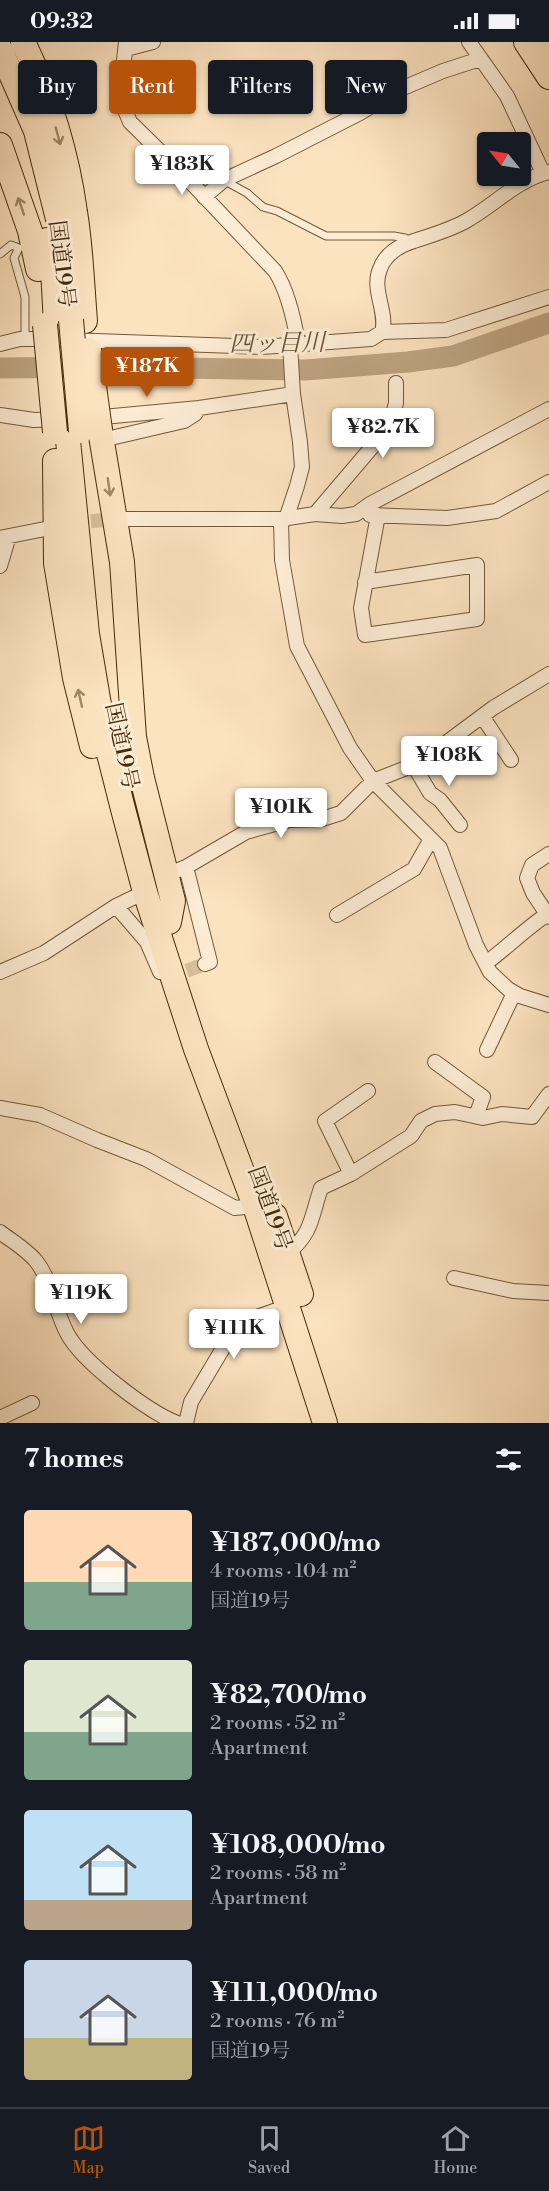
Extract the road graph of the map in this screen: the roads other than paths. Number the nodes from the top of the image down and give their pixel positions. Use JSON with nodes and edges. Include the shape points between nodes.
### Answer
{"nodes":[{"id":1,"x":23,"y":42,"type":"edge"},
{"id":2,"x":153,"y":42,"type":"edge"},
{"id":3,"x":469,"y":42,"type":"edge"},
{"id":4,"x":526,"y":42,"type":"edge"},
{"id":5,"x":126,"y":45,"type":"edge"},
{"id":6,"x":0,"y":49,"type":"edge"},
{"id":7,"x":480,"y":59,"type":"junction"},
{"id":8,"x":549,"y":78,"type":"edge"},
{"id":9,"x":0,"y":87,"type":"edge"},
{"id":10,"x":1,"y":149,"type":"edge"},
{"id":11,"x":546,"y":173,"type":"edge"},
{"id":12,"x":224,"y":180,"type":"junction"},
{"id":13,"x":204,"y":197,"type":"junction"},
{"id":14,"x":409,"y":242,"type":"junction"},
{"id":15,"x":0,"y":254,"type":"edge"},
{"id":16,"x":549,"y":297,"type":"edge"},
{"id":17,"x":64,"y":323,"type":"junction"},
{"id":18,"x":382,"y":332,"type":"junction"},
{"id":19,"x":25,"y":339,"type":"junction"},
{"id":20,"x":0,"y":344,"type":"edge"},
{"id":21,"x":292,"y":348,"type":"junction"},
{"id":22,"x":396,"y":383,"type":"dead end"},
{"id":23,"x":292,"y":392,"type":"junction"},
{"id":24,"x":199,"y":408,"type":"junction"},
{"id":25,"x":549,"y":409,"type":"edge"},
{"id":26,"x":0,"y":415,"type":"edge"},
{"id":27,"x":81,"y":433,"type":"junction"},
{"id":28,"x":549,"y":482,"type":"edge"},
{"id":29,"x":315,"y":514,"type":"junction"},
{"id":30,"x":356,"y":514,"type":"junction"},
{"id":31,"x":378,"y":515,"type":"junction"},
{"id":32,"x":109,"y":519,"type":"junction"},
{"id":33,"x":284,"y":519,"type":"junction"},
{"id":34,"x":62,"y":525,"type":"junction"},
{"id":35,"x":5,"y":537,"type":"edge"},
{"id":36,"x":0,"y":566,"type":"edge"},
{"id":37,"x":365,"y":582,"type":"junction"},
{"id":38,"x":549,"y":674,"type":"edge"},
{"id":39,"x":482,"y":716,"type":"junction"},
{"id":40,"x":511,"y":760,"type":"dead end"},
{"id":41,"x":414,"y":766,"type":"junction"},
{"id":42,"x":373,"y":781,"type":"junction"},
{"id":43,"x":460,"y":825,"type":"dead end"},
{"id":44,"x":431,"y":839,"type":"junction"},
{"id":45,"x":549,"y":855,"type":"edge"},
{"id":46,"x":176,"y":871,"type":"junction"},
{"id":47,"x":145,"y":892,"type":"junction"},
{"id":48,"x":116,"y":906,"type":"junction"},
{"id":49,"x":338,"y":915,"type":"dead end"},
{"id":50,"x":548,"y":915,"type":"edge"},
{"id":51,"x":169,"y":922,"type":"junction"},
{"id":52,"x":486,"y":963,"type":"junction"},
{"id":53,"x":205,"y":964,"type":"dead end"},
{"id":54,"x":0,"y":972,"type":"edge"},
{"id":55,"x":163,"y":980,"type":"dead end"},
{"id":56,"x":514,"y":993,"type":"junction"},
{"id":57,"x":549,"y":1005,"type":"edge"},
{"id":58,"x":487,"y":1050,"type":"dead end"},
{"id":59,"x":435,"y":1062,"type":"dead end"},
{"id":60,"x":368,"y":1092,"type":"dead end"},
{"id":61,"x":549,"y":1094,"type":"edge"},
{"id":62,"x":0,"y":1108,"type":"edge"},
{"id":63,"x":476,"y":1116,"type":"junction"},
{"id":64,"x":351,"y":1174,"type":"junction"},
{"id":65,"x":255,"y":1206,"type":"junction"},
{"id":66,"x":0,"y":1232,"type":"edge"},
{"id":67,"x":288,"y":1253,"type":"junction"},
{"id":68,"x":454,"y":1278,"type":"dead end"},
{"id":69,"x":549,"y":1293,"type":"edge"},
{"id":70,"x":288,"y":1306,"type":"junction"},
{"id":71,"x":32,"y":1403,"type":"dead end"},
{"id":72,"x":0,"y":1418,"type":"edge"},
{"id":73,"x":177,"y":1423,"type":"edge"},
{"id":74,"x":186,"y":1423,"type":"edge"},
{"id":75,"x":326,"y":1423,"type":"edge"},
{"id":76,"x":340,"y":1423,"type":"edge"}],
"edges":[{"from":1,"to":17,"type":"highway","one_way":true,"via":[[58,134],[75,212]]},
{"from":2,"to":5,"type":"street"},
{"from":3,"to":7,"type":"street"},
{"from":4,"to":8,"type":"highway"},
{"from":5,"to":13,"type":"street","via":[[121,87],[130,122]]},
{"from":6,"to":17,"type":"highway","name":"国道19号","via":[[36,131],[60,227]]},
{"from":7,"to":11,"type":"street","via":[[507,96]]},
{"from":7,"to":12,"type":"street","via":[[396,91]]},
{"from":9,"to":17,"type":"highway","name":"国道19号","via":[[30,166]]},
{"from":17,"to":10,"type":"highway","one_way":true,"via":[[41,281],[30,231]]},
{"from":11,"to":14,"type":"street","via":[[520,185],[466,221]]},
{"from":12,"to":13,"type":"street"},
{"from":12,"to":14,"type":"lane","via":[[263,207],[326,236],[394,236]]},
{"from":13,"to":21,"type":"street","via":[[275,271],[295,327]]},
{"from":14,"to":18,"type":"street","via":[[393,251],[379,269]]},
{"from":15,"to":19,"type":"lane","via":[[11,245],[19,248],[14,258],[25,297]]},
{"from":16,"to":18,"type":"street","via":[[446,330]]},
{"from":17,"to":27,"type":"highway","name":"国道19号","bridge":true},
{"from":18,"to":21,"type":"street","via":[[371,339]]},
{"from":19,"to":20,"type":"street"},
{"from":19,"to":21,"type":"street"},
{"from":21,"to":23,"type":"street"},
{"from":22,"to":29,"type":"street","via":[[390,426]]},
{"from":23,"to":24,"type":"street"},
{"from":23,"to":33,"type":"street","via":[[302,467]]},
{"from":24,"to":26,"type":"street","via":[[112,418],[34,420]]},
{"from":24,"to":27,"type":"street","via":[[184,421]]},
{"from":25,"to":30,"type":"street"},
{"from":27,"to":32,"type":"highway","one_way":true},
{"from":27,"to":34,"type":"highway"},
{"from":27,"to":47,"type":"highway","name":"国道19号","via":[[87,634],[104,734]]},
{"from":27,"to":51,"type":"highway","name":"国道19号","via":[[112,701],[133,795]]},
{"from":28,"to":31,"type":"street","via":[[496,511],[447,518]]},
{"from":29,"to":30,"type":"street"},
{"from":29,"to":33,"type":"street"},
{"from":30,"to":31,"type":"street"},
{"from":31,"to":37,"type":"street"},
{"from":32,"to":33,"type":"street"},
{"from":32,"to":46,"type":"highway","via":[[122,562],[134,737]]},
{"from":33,"to":42,"type":"street","via":[[282,560],[297,646],[350,748]]},
{"from":34,"to":35,"type":"street"},
{"from":47,"to":34,"type":"highway","one_way":true,"via":[[121,844],[75,678],[56,563]]},
{"from":35,"to":36,"type":"street"},
{"from":37,"to":37,"type":"street","via":[[477,565],[477,619],[365,635],[361,608]]},
{"from":38,"to":39,"type":"street"},
{"from":39,"to":40,"type":"street"},
{"from":39,"to":41,"type":"street"},
{"from":41,"to":42,"type":"street"},
{"from":41,"to":43,"type":"street","via":[[430,793]]},
{"from":42,"to":44,"type":"street"},
{"from":42,"to":46,"type":"street","via":[[341,813],[322,819],[289,820],[246,832]]},
{"from":44,"to":49,"type":"street","via":[[414,869]]},
{"from":44,"to":52,"type":"street","via":[[440,848]]},
{"from":45,"to":50,"type":"street","via":[[532,866],[527,878]]},
{"from":46,"to":51,"type":"highway"},
{"from":46,"to":53,"type":"street","via":[[210,962]]},
{"from":47,"to":48,"type":"street"},
{"from":47,"to":65,"type":"highway","name":"国道19号","via":[[196,1049]]},
{"from":48,"to":54,"type":"street","via":[[44,953]]},
{"from":48,"to":55,"type":"street","via":[[147,942]]},
{"from":50,"to":52,"type":"street","via":[[526,928]]},
{"from":51,"to":67,"type":"highway","name":"国道19号"},
{"from":52,"to":56,"type":"street","via":[[490,972]]},
{"from":56,"to":57,"type":"street"},
{"from":56,"to":58,"type":"street"},
{"from":59,"to":63,"type":"street","via":[[483,1097]]},
{"from":60,"to":64,"type":"street","via":[[325,1121]]},
{"from":61,"to":63,"type":"street","via":[[532,1117]]},
{"from":62,"to":65,"type":"street","via":[[40,1115],[146,1159],[235,1208]]},
{"from":63,"to":64,"type":"street","via":[[435,1114],[421,1121],[411,1136]]},
{"from":64,"to":67,"type":"street","via":[[321,1188],[302,1242]]},
{"from":65,"to":70,"type":"highway","name":"国道19号"},
{"from":66,"to":73,"type":"street","via":[[36,1261],[67,1333],[80,1350],[109,1377]]},
{"from":67,"to":76,"type":"highway","name":"国道19号"},
{"from":68,"to":69,"type":"street","via":[[513,1291]]},
{"from":70,"to":74,"type":"street","via":[[236,1328],[191,1402]]},
{"from":70,"to":75,"type":"highway","name":"国道19号"},
{"from":71,"to":72,"type":"street"}]}
